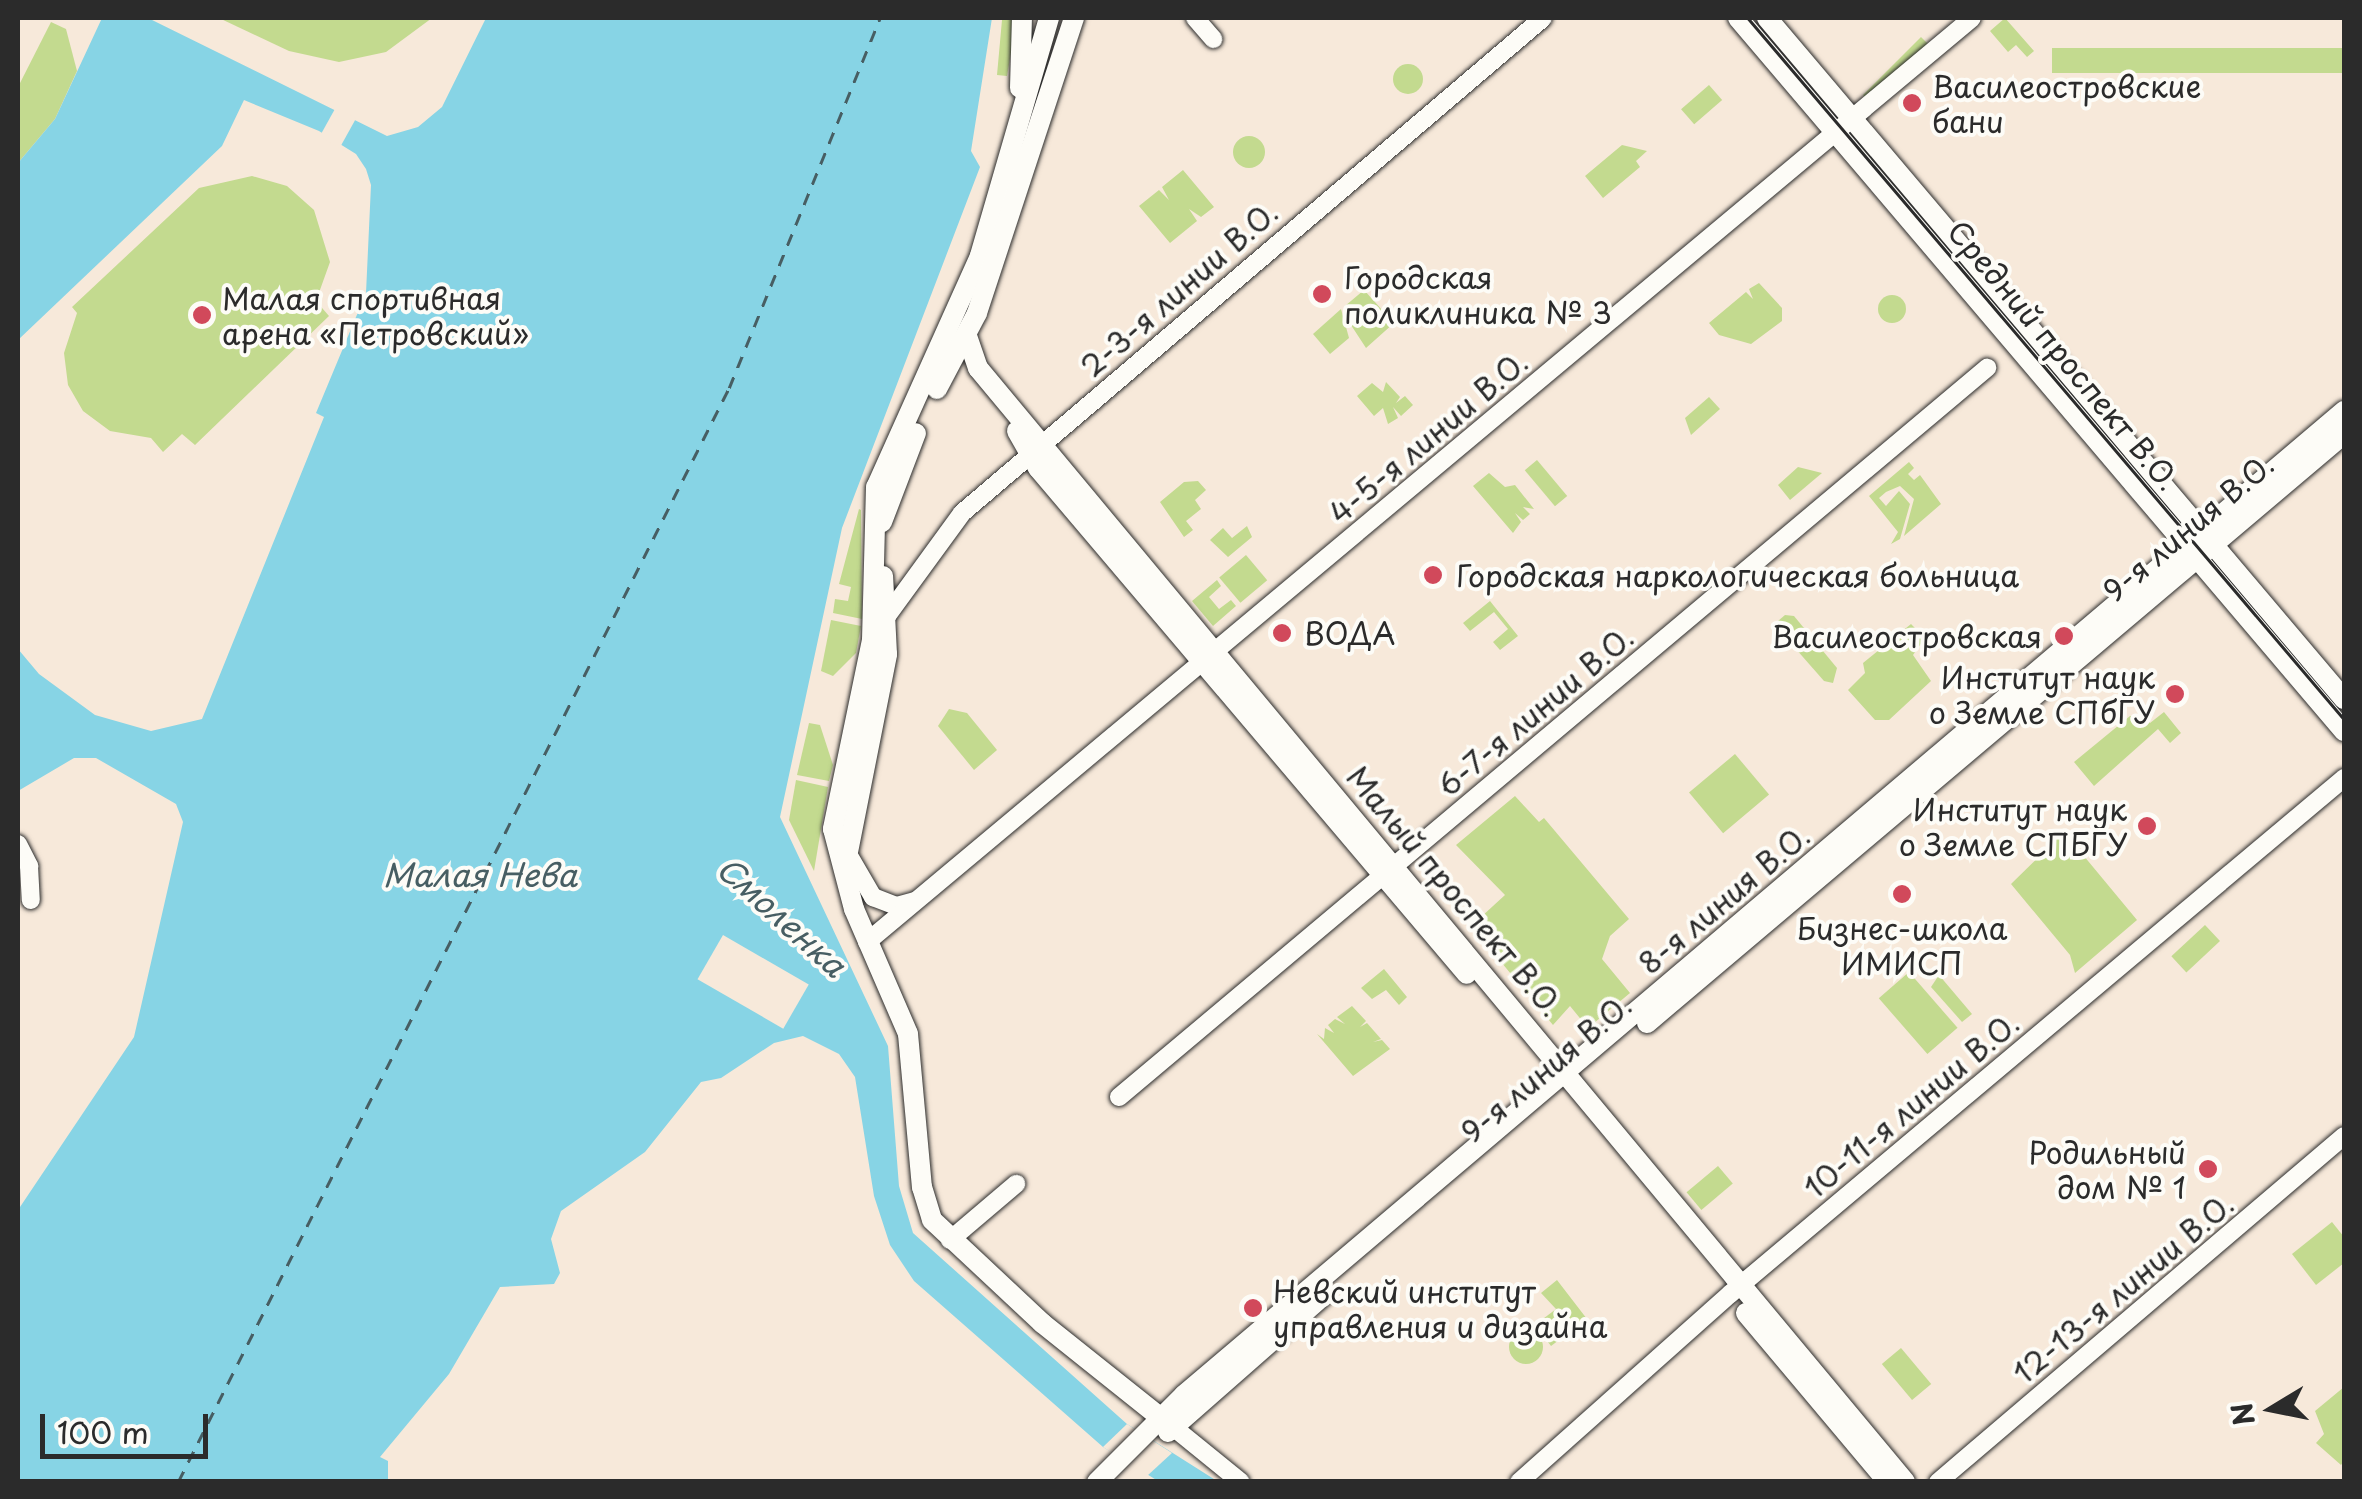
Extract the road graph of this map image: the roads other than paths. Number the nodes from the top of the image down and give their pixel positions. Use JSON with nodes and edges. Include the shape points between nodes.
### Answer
{"nodes":[{"id":1,"x":1022,"y":18,"type":"edge"},
{"id":2,"x":1049,"y":18,"type":"edge"},
{"id":3,"x":1074,"y":18,"type":"edge"},
{"id":4,"x":1196,"y":18,"type":"edge"},
{"id":5,"x":1543,"y":18,"type":"edge"},
{"id":6,"x":1738,"y":18,"type":"edge"},
{"id":7,"x":1767,"y":18,"type":"edge"},
{"id":8,"x":1972,"y":18,"type":"edge"},
{"id":9,"x":1213,"y":39,"type":"dead end"},
{"id":10,"x":1853,"y":117,"type":"junction"},
{"id":11,"x":1018,"y":126,"type":"junction"},
{"id":12,"x":1835,"y":131,"type":"junction"},
{"id":13,"x":956,"y":344,"type":"junction"},
{"id":14,"x":1986,"y":368,"type":"dead end"},
{"id":15,"x":2344,"y":411,"type":"edge"},
{"id":16,"x":2344,"y":434,"type":"edge"},
{"id":17,"x":1036,"y":449,"type":"junction"},
{"id":18,"x":2209,"y":538,"type":"junction"},
{"id":19,"x":2192,"y":552,"type":"junction"},
{"id":20,"x":880,"y":617,"type":"junction"},
{"id":21,"x":1208,"y":658,"type":"junction"},
{"id":22,"x":2344,"y":699,"type":"edge"},
{"id":23,"x":2344,"y":731,"type":"edge"},
{"id":24,"x":2344,"y":778,"type":"edge"},
{"id":25,"x":18,"y":844,"type":"edge"},
{"id":26,"x":846,"y":849,"type":"junction"},
{"id":27,"x":1388,"y":869,"type":"junction"},
{"id":28,"x":846,"y":880,"type":"junction"},
{"id":29,"x":32,"y":900,"type":"dead end"},
{"id":30,"x":919,"y":900,"type":"junction"},
{"id":31,"x":867,"y":942,"type":"junction"},
{"id":32,"x":1566,"y":1081,"type":"junction"},
{"id":33,"x":1118,"y":1097,"type":"dead end"},
{"id":34,"x":2344,"y":1136,"type":"edge"},
{"id":35,"x":1016,"y":1184,"type":"dead end"},
{"id":36,"x":950,"y":1240,"type":"junction"},
{"id":37,"x":1736,"y":1290,"type":"junction"},
{"id":38,"x":1167,"y":1423,"type":"junction"},
{"id":39,"x":1125,"y":1469,"type":"edge"},
{"id":40,"x":1098,"y":1482,"type":"edge"},
{"id":41,"x":1242,"y":1482,"type":"edge"},
{"id":42,"x":1520,"y":1482,"type":"edge"},
{"id":43,"x":1888,"y":1482,"type":"edge"},
{"id":44,"x":1905,"y":1482,"type":"edge"},
{"id":45,"x":1938,"y":1482,"type":"edge"}],
"edges":[{"from":1,"to":11,"type":"main road"},
{"from":2,"to":11,"type":"main road"},
{"from":3,"to":13,"type":"main road"},
{"from":4,"to":9,"type":"street"},
{"from":5,"to":17,"type":"street","name":"2-3-я линии В.О."},
{"from":6,"to":12,"type":"main road","name":"Средний проспект В.О."},
{"from":7,"to":10,"type":"main road","name":"Средний проспект В.О."},
{"from":8,"to":10,"type":"street","name":"4-5-я линии В.О."},
{"from":10,"to":12,"type":"street","name":"4-5-я линии В.О."},
{"from":10,"to":18,"type":"main road","name":"Средний проспект В.О."},
{"from":11,"to":13,"type":"main road"},
{"from":12,"to":19,"type":"main road","name":"Средний проспект В.О."},
{"from":12,"to":21,"type":"street","name":"4-5-я линии В.О."},
{"from":13,"to":17,"type":"main road","name":"Малый проспект В.О."},
{"from":13,"to":20,"type":"main road","via":[[884,506]]},
{"from":14,"to":27,"type":"street","name":"6-7-я линии В.О."},
{"from":15,"to":18,"type":"main road","name":"8-я линия В.О."},
{"from":16,"to":18,"type":"main road","name":"9-я линия В.О."},
{"from":17,"to":20,"type":"street","name":"2-3-я линии В.О.","via":[[962,513]]},
{"from":17,"to":21,"type":"main road","name":"Малый проспект В.О."},
{"from":18,"to":19,"type":"main road","name":"8-я линия В.О."},
{"from":18,"to":22,"type":"main road","name":"Средний проспект В.О."},
{"from":19,"to":23,"type":"main road","name":"Средний проспект В.О."},
{"from":19,"to":32,"type":"main road","name":"8-я линия В.О."},
{"from":20,"to":26,"type":"main road","via":[[887,654]]},
{"from":20,"to":28,"type":"main road","via":[[832,829]]},
{"from":21,"to":27,"type":"main road","name":"Малый проспект В.О."},
{"from":21,"to":30,"type":"street","name":"4-5-я линии В.О."},
{"from":24,"to":37,"type":"street","name":"10-11-я линии В.О."},
{"from":25,"to":29,"type":"street","via":[[29,866]]},
{"from":26,"to":28,"type":"main road"},
{"from":26,"to":30,"type":"street","via":[[873,897],[897,906]]},
{"from":27,"to":32,"type":"main road","name":"Малый проспект В.О."},
{"from":27,"to":33,"type":"street","name":"6-7-я линии В.О."},
{"from":28,"to":31,"type":"main road"},
{"from":30,"to":31,"type":"street","name":"4-5-я линии В.О."},
{"from":31,"to":36,"type":"main road","via":[[908,1034],[924,1199]]},
{"from":32,"to":37,"type":"main road","name":"Малый проспект В.О."},
{"from":32,"to":38,"type":"main road","name":"8-я линия В.О."},
{"from":34,"to":45,"type":"street","name":"12-13-я линии В.О."},
{"from":35,"to":36,"type":"street"},
{"from":36,"to":38,"type":"main road"},
{"from":37,"to":42,"type":"street","name":"10-11-я линии В.О."},
{"from":37,"to":43,"type":"main road","name":"Малый проспект В.О."},
{"from":37,"to":44,"type":"main road","name":"Малый проспект В.О."},
{"from":38,"to":39,"type":"main road","name":"8-я линия В.О."},
{"from":38,"to":41,"type":"street"},
{"from":39,"to":40,"type":"main road","name":"8-я линия В.О."}]}
